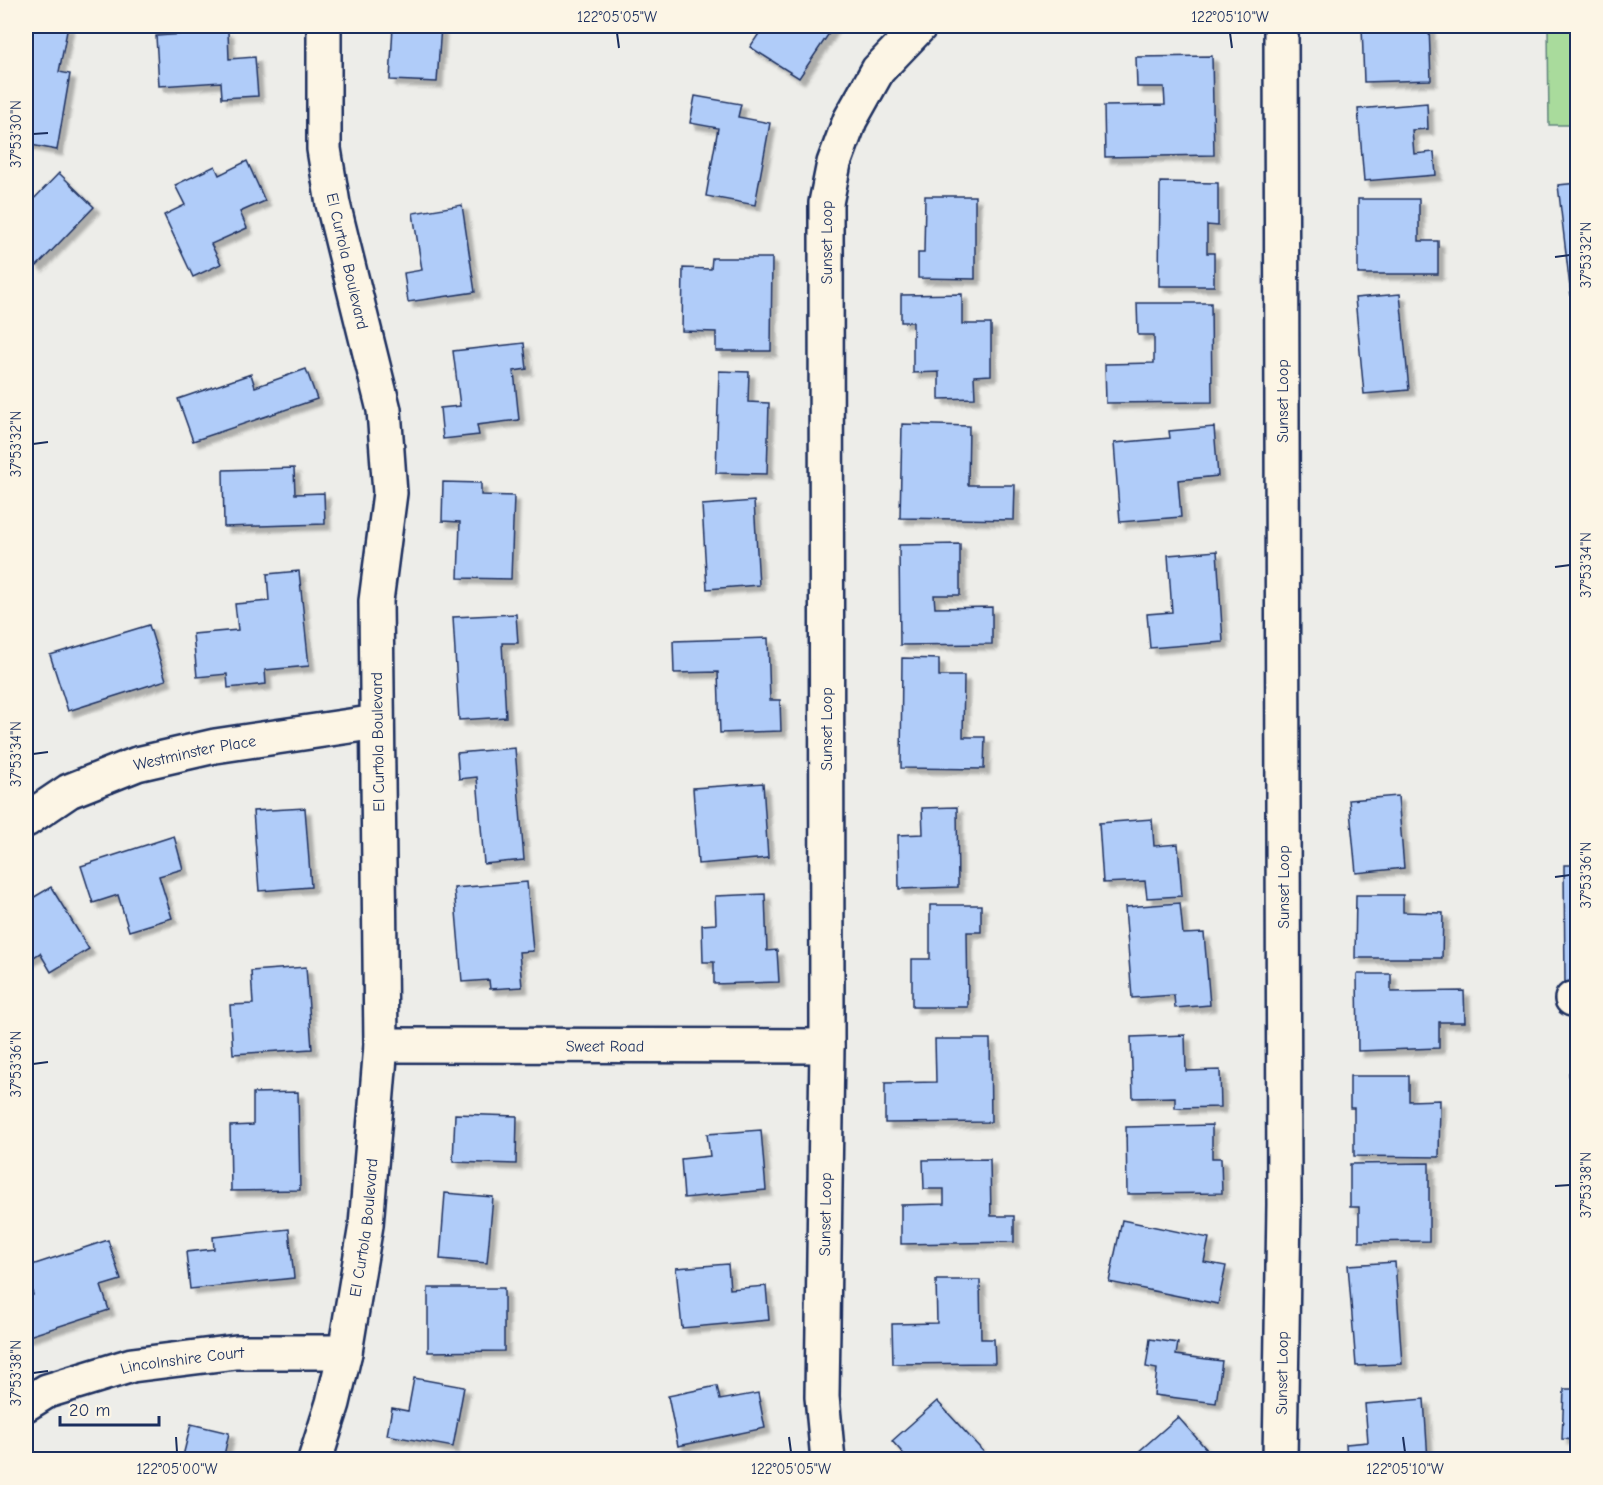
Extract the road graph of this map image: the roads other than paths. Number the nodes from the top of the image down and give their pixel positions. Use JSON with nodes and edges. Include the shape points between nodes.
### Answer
{"nodes":[{"id":1,"x":324,"y":26,"type":"edge"},
{"id":2,"x":920,"y":26,"type":"edge"},
{"id":3,"x":1281,"y":26,"type":"edge"},
{"id":4,"x":376,"y":722,"type":"junction"},
{"id":5,"x":26,"y":820,"type":"edge"},
{"id":6,"x":381,"y":1045,"type":"junction"},
{"id":7,"x":827,"y":1046,"type":"junction"},
{"id":8,"x":345,"y":1352,"type":"junction"},
{"id":9,"x":26,"y":1404,"type":"edge"},
{"id":10,"x":315,"y":1460,"type":"edge"},
{"id":11,"x":828,"y":1460,"type":"edge"},
{"id":12,"x":1280,"y":1460,"type":"edge"}],
"edges":[{"from":1,"to":4,"type":"street","name":"El Curtola Boulevard","via":[[324,149],[333,204],[384,410],[390,493],[376,601]]},
{"from":2,"to":7,"type":"street","name":"Sunset Loop","via":[[878,70],[850,120],[834,163],[826,203]]},
{"from":3,"to":12,"type":"street","name":"Sunset Loop","via":[[1284,1204]]},
{"from":4,"to":5,"type":"street","name":"Westminster Place","via":[[215,746],[137,764],[69,791]]},
{"from":4,"to":6,"type":"street","name":"El Curtola Boulevard"},
{"from":6,"to":7,"type":"street","name":"Sweet Road"},
{"from":6,"to":8,"type":"street","name":"El Curtola Boulevard","via":[[366,1226]]},
{"from":7,"to":11,"type":"street","name":"Sunset Loop","via":[[822,1397]]},
{"from":8,"to":9,"type":"street","name":"Lincolnshire Court","via":[[236,1352],[132,1365],[47,1391]]},
{"from":8,"to":10,"type":"street","name":"El Curtola Boulevard"}]}
